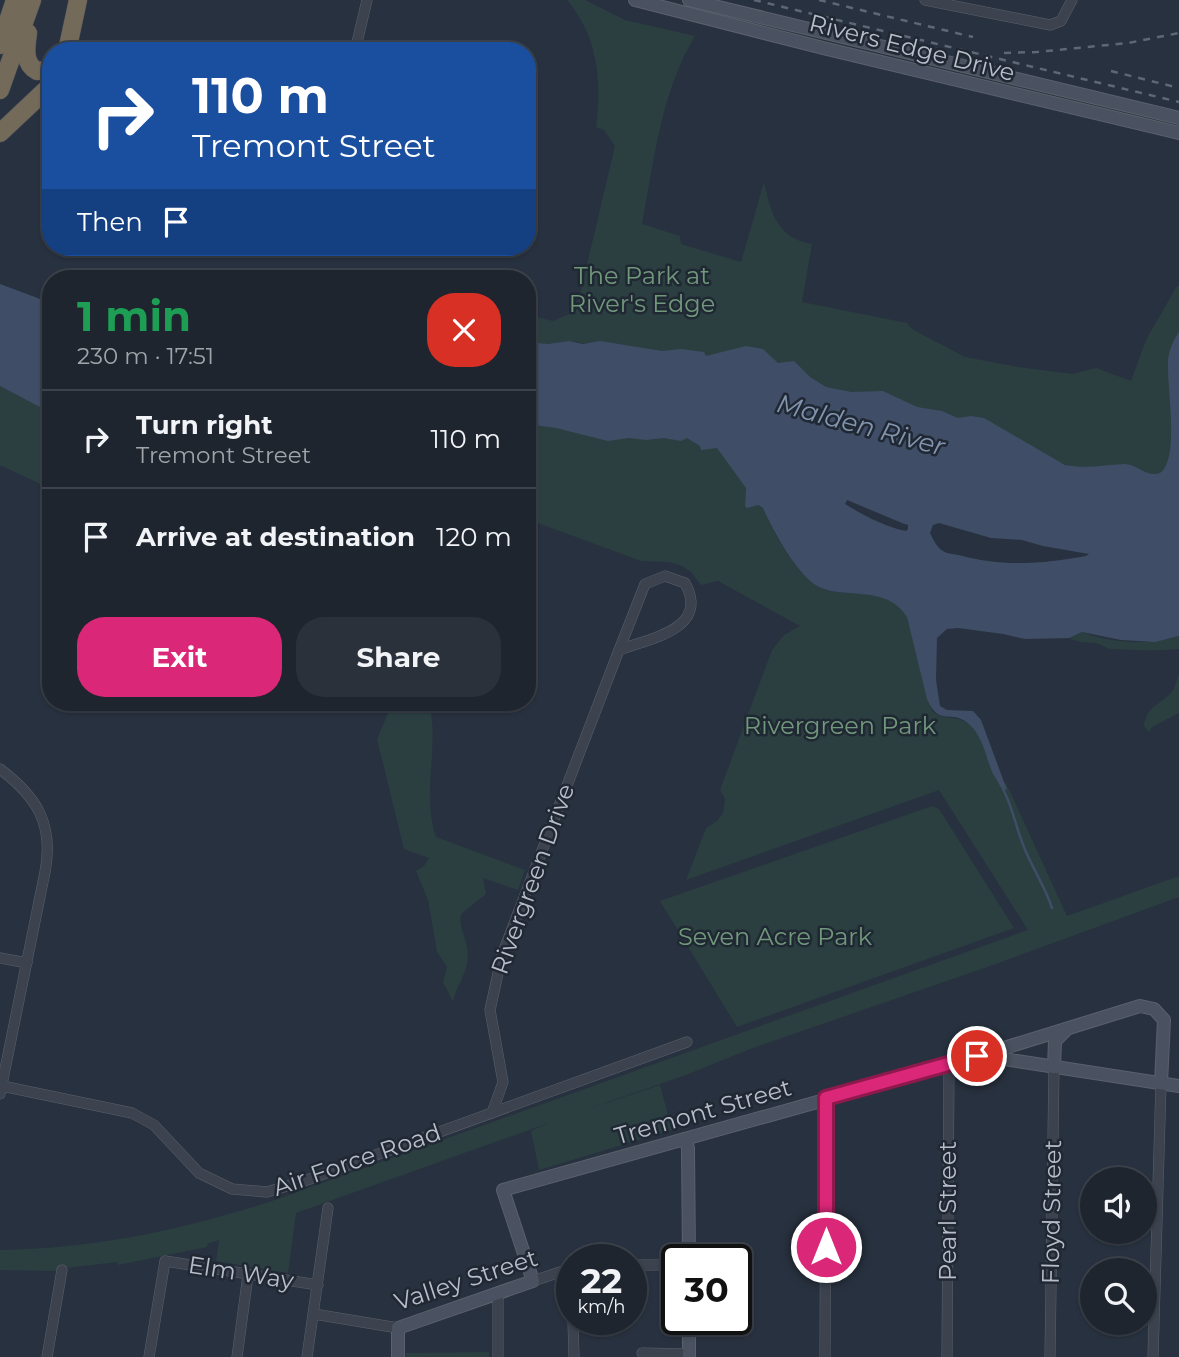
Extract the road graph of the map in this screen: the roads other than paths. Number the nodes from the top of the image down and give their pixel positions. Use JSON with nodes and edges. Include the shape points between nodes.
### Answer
{"nodes":[{"id":1,"x":15,"y":0,"type":"edge"},
{"id":2,"x":33,"y":0,"type":"edge"},
{"id":3,"x":79,"y":0,"type":"edge"},
{"id":4,"x":367,"y":0,"type":"edge"},
{"id":5,"x":635,"y":0,"type":"edge"},
{"id":6,"x":689,"y":0,"type":"edge"},
{"id":7,"x":925,"y":0,"type":"edge"},
{"id":8,"x":983,"y":0,"type":"edge"},
{"id":9,"x":1072,"y":0,"type":"edge"},
{"id":10,"x":977,"y":11,"type":"junction"},
{"id":11,"x":69,"y":42,"type":"edge"},
{"id":12,"x":357,"y":42,"type":"edge"},
{"id":13,"x":0,"y":45,"type":"edge"},
{"id":14,"x":42,"y":71,"type":"edge"},
{"id":15,"x":0,"y":90,"type":"edge"},
{"id":16,"x":42,"y":94,"type":"edge"},
{"id":17,"x":1179,"y":118,"type":"edge"},
{"id":18,"x":0,"y":133,"type":"edge"},
{"id":19,"x":1179,"y":133,"type":"edge"},
{"id":20,"x":619,"y":650,"type":"junction"},
{"id":21,"x":0,"y":769,"type":"edge"},
{"id":22,"x":0,"y":958,"type":"edge"},
{"id":23,"x":27,"y":963,"type":"junction"},
{"id":24,"x":1075,"y":1026,"type":"junction"},
{"id":25,"x":687,"y":1042,"type":"dead end"},
{"id":26,"x":977,"y":1056,"type":"junction"},
{"id":27,"x":949,"y":1065,"type":"junction"},
{"id":28,"x":1054,"y":1067,"type":"junction"},
{"id":29,"x":1161,"y":1083,"type":"junction"},
{"id":30,"x":1179,"y":1086,"type":"edge"},
{"id":31,"x":1,"y":1090,"type":"edge"},
{"id":32,"x":826,"y":1098,"type":"junction"},
{"id":33,"x":492,"y":1113,"type":"junction"},
{"id":34,"x":685,"y":1139,"type":"junction"},
{"id":35,"x":328,"y":1208,"type":"dead end"},
{"id":36,"x":689,"y":1244,"type":"edge"},
{"id":37,"x":62,"y":1270,"type":"dead end"},
{"id":38,"x":556,"y":1273,"type":"edge"},
{"id":39,"x":248,"y":1275,"type":"junction"},
{"id":40,"x":533,"y":1281,"type":"junction"},
{"id":41,"x":318,"y":1285,"type":"junction"},
{"id":42,"x":498,"y":1293,"type":"junction"},
{"id":43,"x":314,"y":1314,"type":"junction"},
{"id":44,"x":398,"y":1328,"type":"junction"},
{"id":45,"x":573,"y":1335,"type":"edge"},
{"id":46,"x":689,"y":1335,"type":"edge"},
{"id":47,"x":642,"y":1353,"type":"dead end"},
{"id":48,"x":689,"y":1356,"type":"edge"},
{"id":49,"x":47,"y":1357,"type":"edge"},
{"id":50,"x":149,"y":1357,"type":"edge"},
{"id":51,"x":237,"y":1357,"type":"edge"},
{"id":52,"x":307,"y":1357,"type":"edge"},
{"id":53,"x":398,"y":1357,"type":"edge"},
{"id":54,"x":498,"y":1357,"type":"edge"},
{"id":55,"x":574,"y":1357,"type":"edge"},
{"id":56,"x":825,"y":1357,"type":"edge"},
{"id":57,"x":947,"y":1357,"type":"edge"},
{"id":58,"x":1050,"y":1357,"type":"edge"},
{"id":59,"x":1153,"y":1357,"type":"edge"}],
"edges":[{"from":1,"to":13,"type":"highway"},
{"from":2,"to":14,"type":"highway","via":[[26,48],[28,61]]},
{"from":2,"to":15,"type":"highway"},
{"from":3,"to":11,"type":"highway"},
{"from":4,"to":12,"type":"street"},
{"from":5,"to":19,"type":"street","name":"Rivers Edge Drive"},
{"from":6,"to":17,"type":"street","name":"Rivers Edge Drive"},
{"from":7,"to":10,"type":"street"},
{"from":8,"to":10,"type":"street"},
{"from":9,"to":10,"type":"street","via":[[1055,24]]},
{"from":16,"to":18,"type":"highway"},
{"from":20,"to":20,"type":"street","name":"Rivergreen Drive","via":[[681,626],[691,614],[692,597],[685,583],[665,576],[645,584]]},
{"from":20,"to":33,"type":"street","name":"Rivergreen Drive","via":[[502,955],[490,1010],[503,1082]]},
{"from":21,"to":23,"type":"street","via":[[19,783],[39,810],[48,838]]},
{"from":22,"to":23,"type":"street"},
{"from":23,"to":31,"type":"street"},
{"from":24,"to":26,"type":"street","name":"Tremont Street"},
{"from":24,"to":28,"type":"street","via":[[1055,1041]]},
{"from":24,"to":29,"type":"street","name":"Tremont Street","via":[[1140,1006],[1159,1013],[1165,1029]]},
{"from":25,"to":33,"type":"street","name":"Air Force Road"},
{"from":26,"to":27,"type":"street","name":"Tremont Street"},
{"from":26,"to":28,"type":"street"},
{"from":27,"to":32,"type":"street","name":"Tremont Street"},
{"from":27,"to":57,"type":"street","name":"Pearl Street"},
{"from":28,"to":29,"type":"street"},
{"from":28,"to":58,"type":"street","name":"Floyd Street"},
{"from":29,"to":30,"type":"street"},
{"from":29,"to":59,"type":"street"},
{"from":31,"to":33,"type":"street","name":"Air Force Road","via":[[132,1113],[154,1125],[199,1173],[220,1185],[252,1192],[284,1188]]},
{"from":32,"to":34,"type":"street","name":"Tremont Street"},
{"from":32,"to":56,"type":"street"},
{"from":34,"to":36,"type":"street"},
{"from":34,"to":40,"type":"street","name":"Tremont Street","via":[[503,1191]]},
{"from":35,"to":41,"type":"street"},
{"from":37,"to":49,"type":"street"},
{"from":38,"to":40,"type":"street","name":"Valley Street"},
{"from":39,"to":41,"type":"street","name":"Elm Way"},
{"from":39,"to":50,"type":"street","name":"Elm Way","via":[[165,1261]]},
{"from":39,"to":51,"type":"street"},
{"from":40,"to":42,"type":"street","name":"Valley Street"},
{"from":41,"to":43,"type":"street"},
{"from":42,"to":44,"type":"street","name":"Valley Street"},
{"from":42,"to":54,"type":"street"},
{"from":43,"to":44,"type":"street","name":"Valley Street"},
{"from":43,"to":52,"type":"street"},
{"from":44,"to":53,"type":"street"},
{"from":45,"to":55,"type":"street"},
{"from":46,"to":48,"type":"street"},
{"from":47,"to":48,"type":"street"}]}
